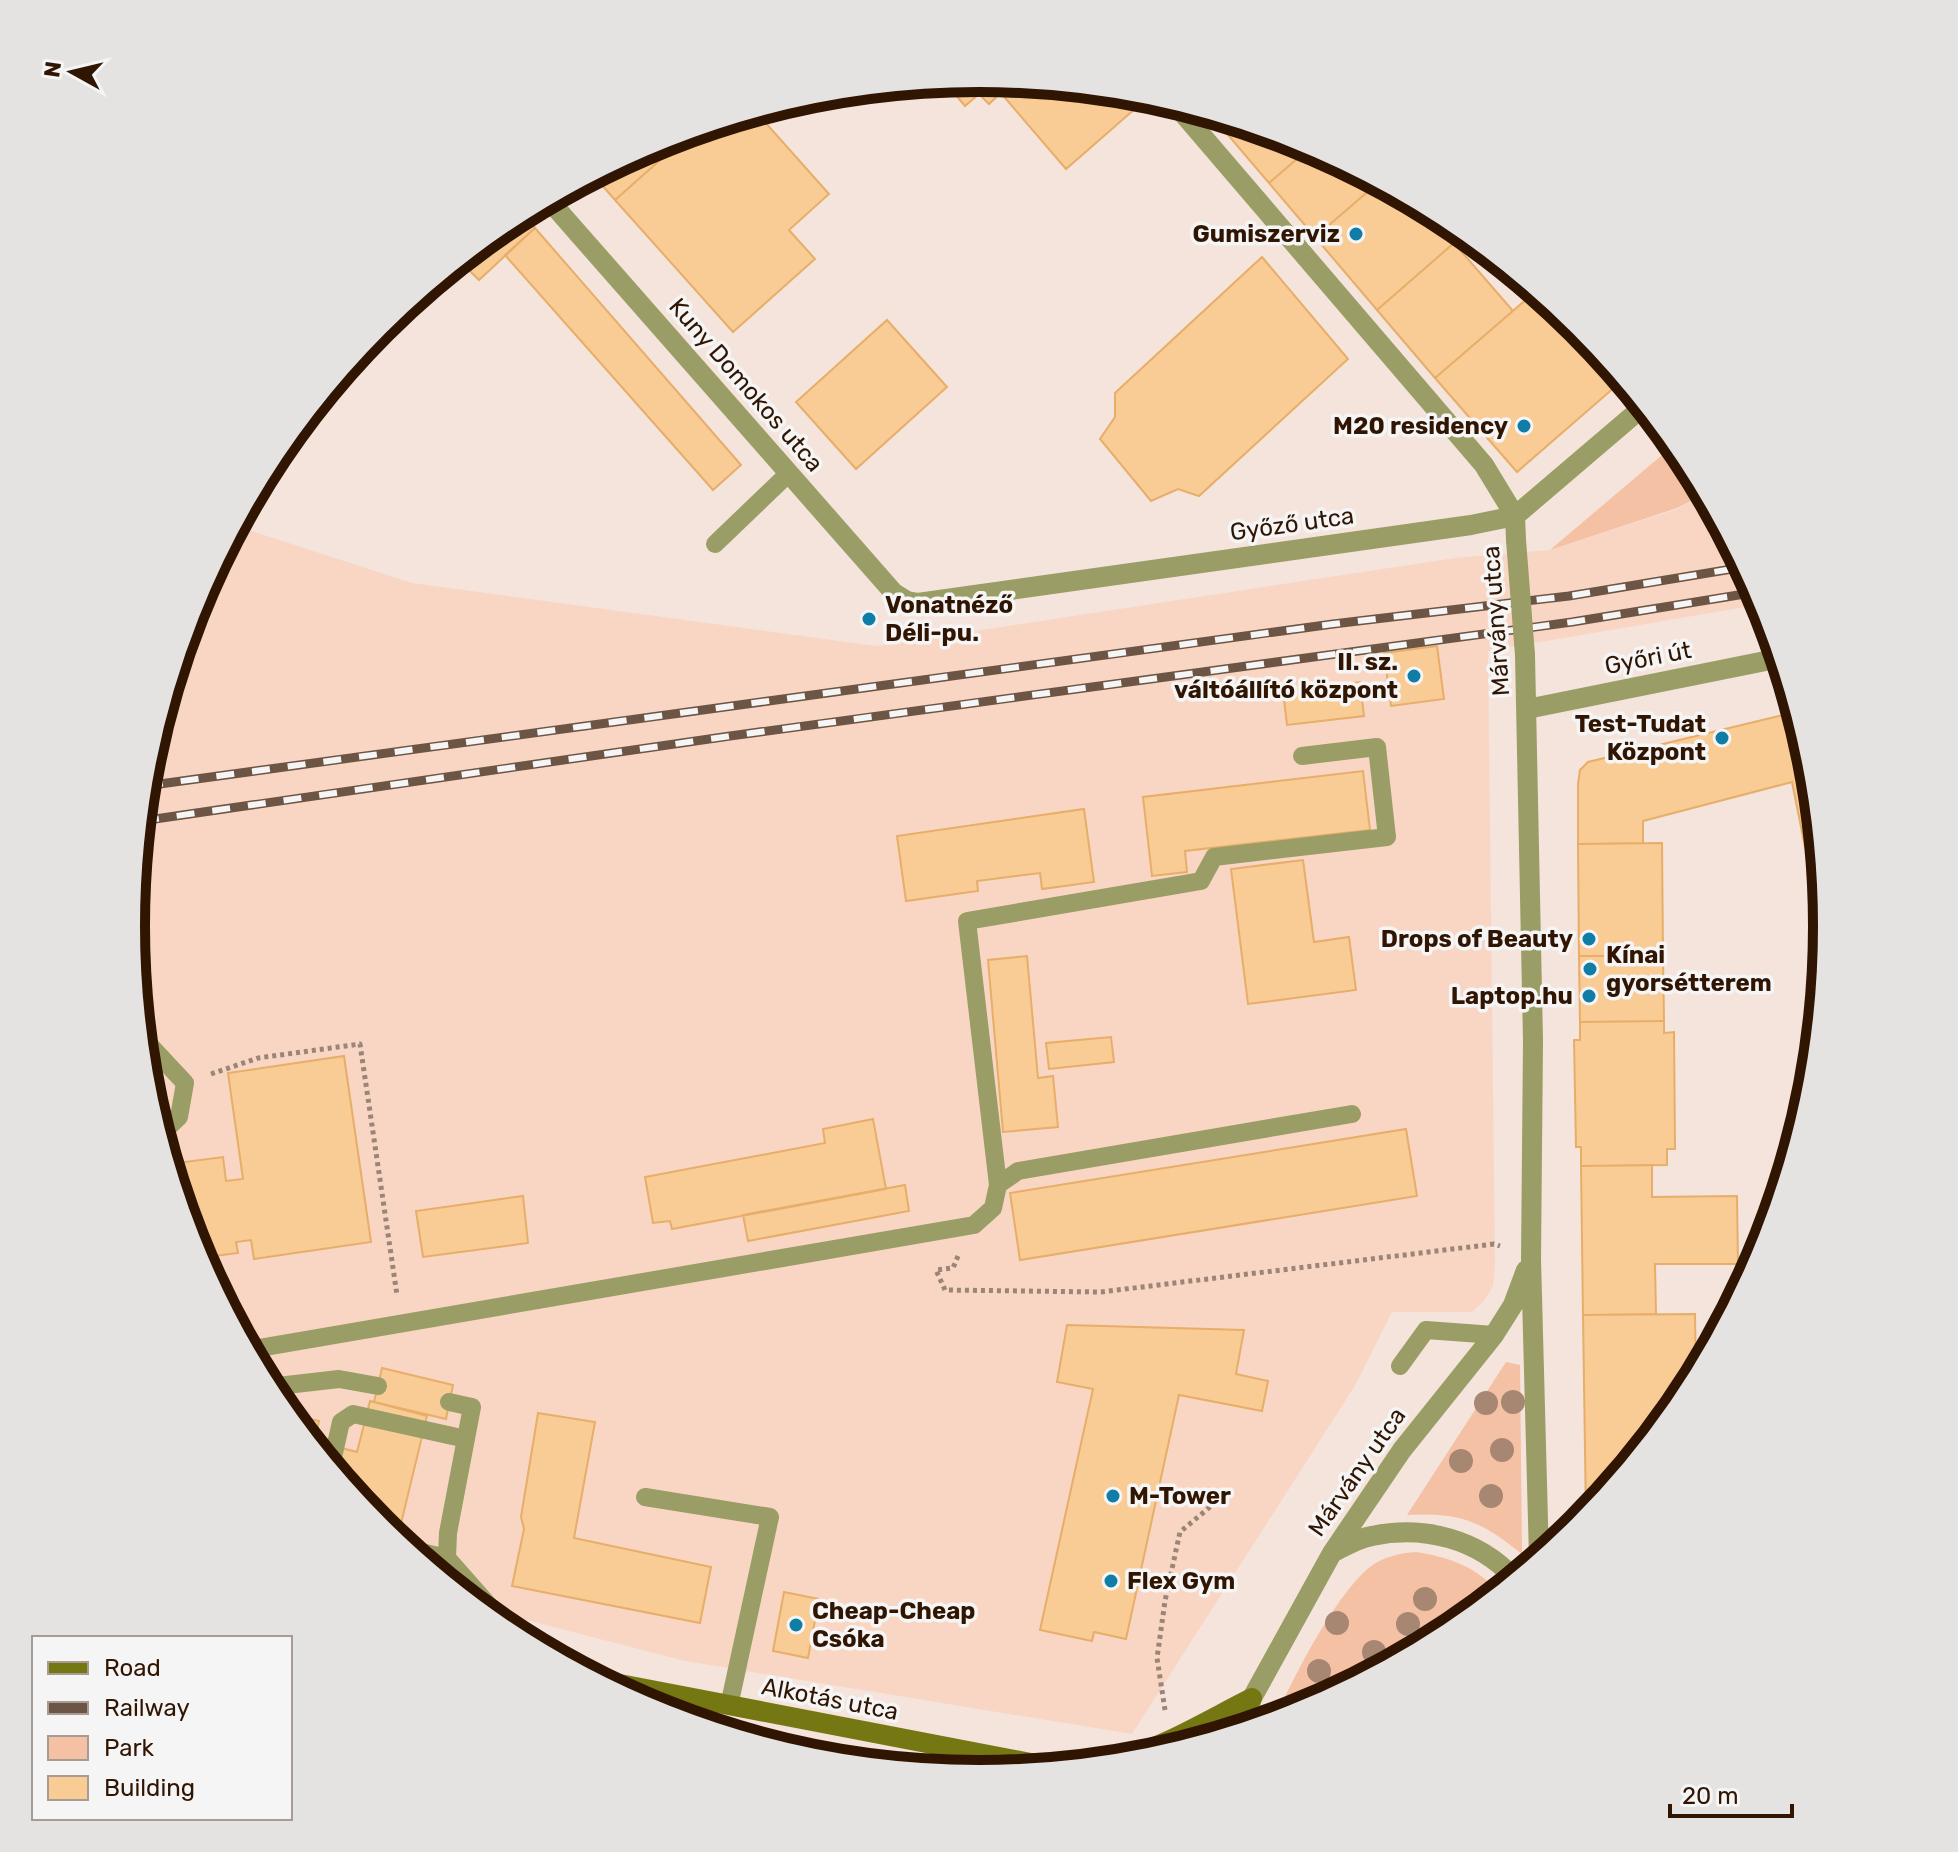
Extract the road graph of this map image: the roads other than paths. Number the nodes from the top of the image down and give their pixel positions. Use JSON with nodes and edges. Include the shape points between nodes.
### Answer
{"nodes":[{"id":1,"x":1187,"y":118,"type":"edge"},
{"id":2,"x":556,"y":208,"type":"edge"},
{"id":3,"x":1636,"y":412,"type":"edge"},
{"id":4,"x":789,"y":473,"type":"junction"},
{"id":5,"x":1515,"y":516,"type":"junction"},
{"id":6,"x":715,"y":544,"type":"dead end"},
{"id":7,"x":907,"y":601,"type":"joint"},
{"id":8,"x":1770,"y":660,"type":"edge"},
{"id":9,"x":1527,"y":709,"type":"junction"},
{"id":10,"x":1302,"y":756,"type":"dead end"},
{"id":11,"x":155,"y":1050,"type":"edge"},
{"id":12,"x":1352,"y":1114,"type":"dead end"},
{"id":13,"x":169,"y":1126,"type":"edge"},
{"id":14,"x":998,"y":1185,"type":"junction"},
{"id":15,"x":1531,"y":1259,"type":"junction"},
{"id":16,"x":1494,"y":1335,"type":"junction"},
{"id":17,"x":260,"y":1348,"type":"edge"},
{"id":18,"x":1400,"y":1366,"type":"dead end"},
{"id":19,"x":284,"y":1385,"type":"edge"},
{"id":20,"x":378,"y":1386,"type":"dead end"},
{"id":21,"x":449,"y":1402,"type":"dead end"},
{"id":22,"x":466,"y":1439,"type":"junction"},
{"id":23,"x":334,"y":1454,"type":"edge"},
{"id":24,"x":645,"y":1497,"type":"dead end"},
{"id":25,"x":1539,"y":1544,"type":"edge"},
{"id":26,"x":1332,"y":1553,"type":"junction"},
{"id":27,"x":430,"y":1554,"type":"edge"},
{"id":28,"x":447,"y":1558,"type":"junction"},
{"id":29,"x":1508,"y":1571,"type":"edge"},
{"id":30,"x":477,"y":1592,"type":"edge"},
{"id":31,"x":642,"y":1689,"type":"edge"},
{"id":32,"x":1252,"y":1698,"type":"junction"},
{"id":33,"x":729,"y":1706,"type":"junction"},
{"id":34,"x":1248,"y":1716,"type":"edge"},
{"id":35,"x":1186,"y":1734,"type":"edge"},
{"id":36,"x":1008,"y":1759,"type":"edge"}],
"edges":[{"from":1,"to":5,"type":"street","name":"Márvány utca","via":[[1484,465]]},
{"from":2,"to":4,"type":"street","name":"Kuny Domokos utca"},
{"from":3,"to":5,"type":"street","name":"Győző utca"},
{"from":4,"to":6,"type":"lane"},
{"from":4,"to":7,"type":"street","name":"Kuny Domokos utca","via":[[894,593]]},
{"from":5,"to":7,"type":"street","name":"Győző utca"},
{"from":5,"to":9,"type":"street","name":"Márvány utca","bridge":true},
{"from":8,"to":9,"type":"street","name":"Győri út"},
{"from":9,"to":15,"type":"street","name":"Márvány utca"},
{"from":10,"to":14,"type":"lane","via":[[1377,747],[1387,837],[1214,857],[1201,881],[967,921]]},
{"from":11,"to":13,"type":"lane","via":[[185,1083],[179,1117]]},
{"from":12,"to":14,"type":"lane","via":[[1018,1171]]},
{"from":14,"to":17,"type":"lane","via":[[993,1208],[974,1225]]},
{"from":15,"to":16,"type":"street","name":"Márvány utca"},
{"from":15,"to":25,"type":"street","name":"Márvány utca"},
{"from":16,"to":18,"type":"lane","via":[[1426,1330]]},
{"from":16,"to":26,"type":"street","name":"Márvány utca","via":[[1402,1450]]},
{"from":19,"to":20,"type":"lane","via":[[339,1379]]},
{"from":21,"to":22,"type":"lane","via":[[472,1407]]},
{"from":22,"to":23,"type":"lane","via":[[353,1414],[341,1422]]},
{"from":22,"to":28,"type":"lane"},
{"from":24,"to":33,"type":"lane","via":[[770,1517]]},
{"from":26,"to":29,"type":"street","via":[[1370,1536],[1439,1535],[1478,1549]]},
{"from":26,"to":32,"type":"street","name":"Márvány utca"},
{"from":27,"to":28,"type":"lane"},
{"from":28,"to":30,"type":"lane"},
{"from":31,"to":33,"type":"main road","name":"Alkotás utca"},
{"from":32,"to":34,"type":"street","name":"Márvány utca"},
{"from":32,"to":35,"type":"main road"},
{"from":33,"to":36,"type":"main road","name":"Alkotás utca"}]}
